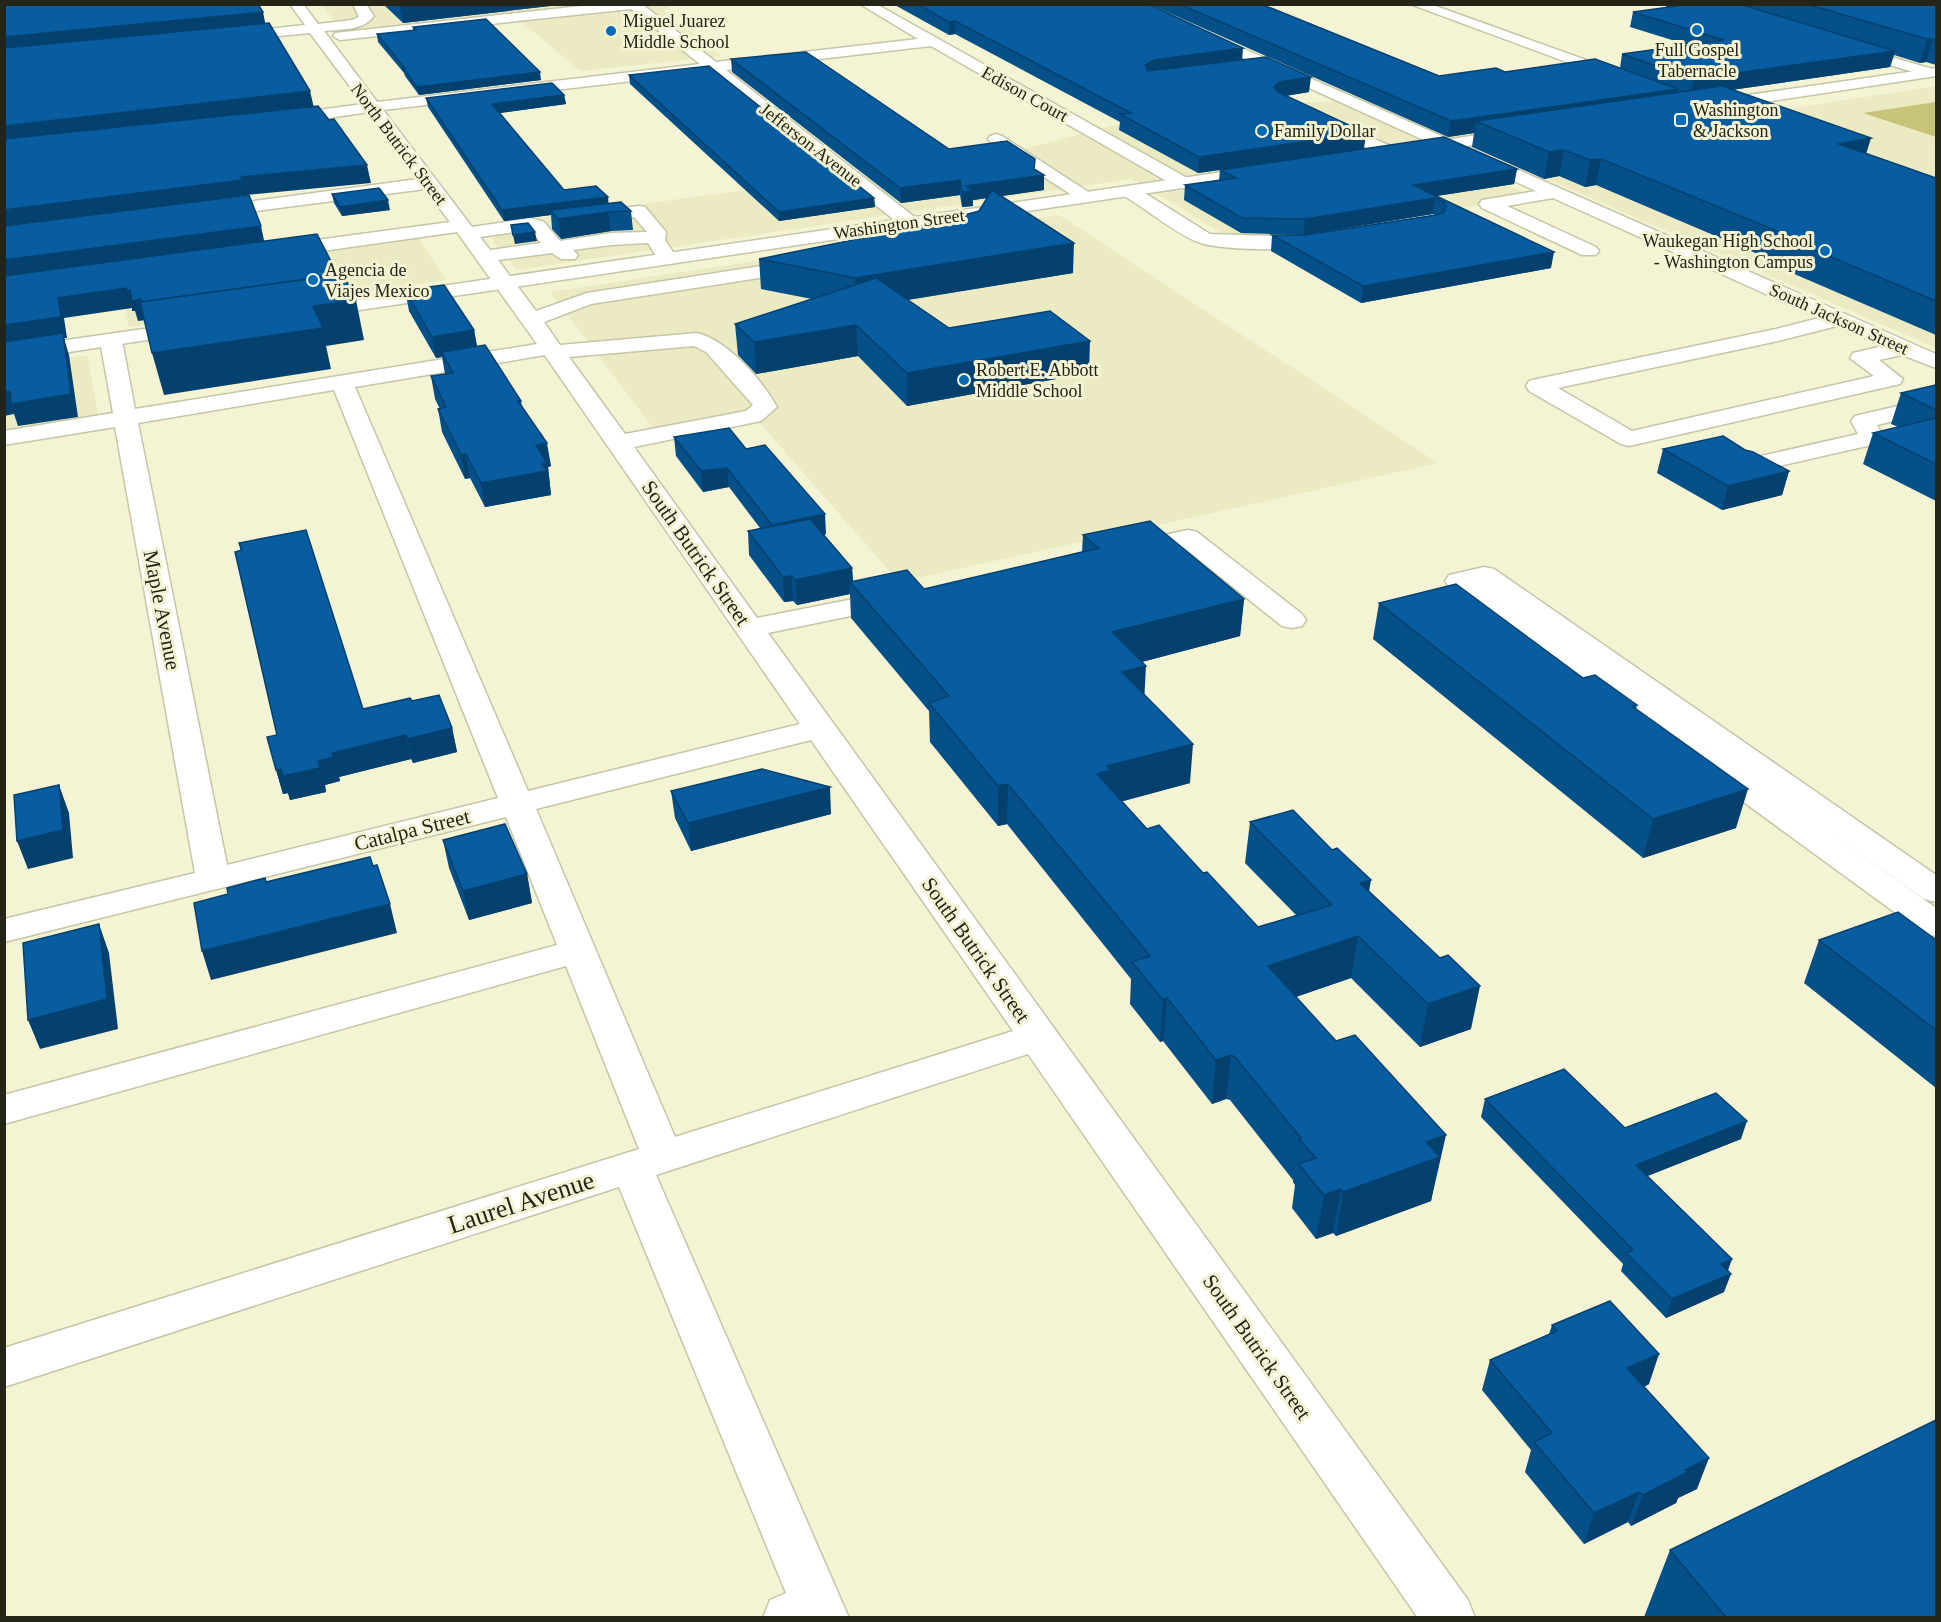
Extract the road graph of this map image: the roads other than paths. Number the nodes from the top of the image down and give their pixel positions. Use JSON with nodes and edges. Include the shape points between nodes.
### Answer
{"nodes":[{"id":1,"x":296,"y":4,"type":"edge"},
{"id":2,"x":359,"y":4,"type":"edge"},
{"id":3,"x":866,"y":4,"type":"edge"},
{"id":4,"x":1130,"y":4,"type":"edge"},
{"id":5,"x":1416,"y":4,"type":"edge"},
{"id":6,"x":633,"y":5,"type":"edge"},
{"id":7,"x":317,"y":33,"type":"junction"},
{"id":8,"x":217,"y":38,"type":"edge"},
{"id":9,"x":932,"y":42,"type":"junction"},
{"id":10,"x":1837,"y":45,"type":"edge"},
{"id":11,"x":1266,"y":65,"type":"junction"},
{"id":12,"x":712,"y":67,"type":"junction"},
{"id":13,"x":1244,"y":68,"type":"edge"},
{"id":14,"x":1934,"y":73,"type":"edge"},
{"id":15,"x":1636,"y":82,"type":"edge"},
{"id":16,"x":1332,"y":95,"type":"junction"},
{"id":17,"x":373,"y":107,"type":"junction"},
{"id":18,"x":1755,"y":118,"type":"edge"},
{"id":19,"x":261,"y":122,"type":"edge"},
{"id":20,"x":1528,"y":133,"type":"edge"},
{"id":21,"x":996,"y":139,"type":"dead end"},
{"id":22,"x":1444,"y":145,"type":"junction"},
{"id":23,"x":1392,"y":153,"type":"junction"},
{"id":24,"x":1357,"y":158,"type":"edge"},
{"id":25,"x":1276,"y":170,"type":"edge"},
{"id":26,"x":428,"y":183,"type":"junction"},
{"id":27,"x":1183,"y":183,"type":"junction"},
{"id":28,"x":1129,"y":191,"type":"junction"},
{"id":29,"x":1553,"y":193,"type":"junction"},
{"id":30,"x":1087,"y":197,"type":"junction"},
{"id":31,"x":983,"y":212,"type":"junction"},
{"id":32,"x":193,"y":214,"type":"edge"},
{"id":33,"x":910,"y":223,"type":"junction"},
{"id":34,"x":531,"y":224,"type":"junction"},
{"id":35,"x":464,"y":229,"type":"junction"},
{"id":36,"x":970,"y":234,"type":"edge"},
{"id":37,"x":656,"y":237,"type":"junction"},
{"id":38,"x":1337,"y":237,"type":"edge"},
{"id":39,"x":555,"y":247,"type":"junction"},
{"id":40,"x":1589,"y":251,"type":"dead end"},
{"id":41,"x":260,"y":254,"type":"edge"},
{"id":42,"x":668,"y":258,"type":"junction"},
{"id":43,"x":820,"y":262,"type":"edge"},
{"id":44,"x":494,"y":269,"type":"junction"},
{"id":45,"x":585,"y":270,"type":"junction"},
{"id":46,"x":296,"y":313,"type":"edge"},
{"id":47,"x":1839,"y":319,"type":"junction"},
{"id":48,"x":214,"y":325,"type":"edge"},
{"id":49,"x":545,"y":340,"type":"junction"},
{"id":50,"x":111,"y":341,"type":"junction"},
{"id":51,"x":1903,"y":348,"type":"junction"},
{"id":52,"x":4,"y":356,"type":"edge"},
{"id":53,"x":1935,"y":361,"type":"edge"},
{"id":54,"x":342,"y":382,"type":"junction"},
{"id":55,"x":1936,"y":404,"type":"edge"},
{"id":56,"x":125,"y":418,"type":"junction"},
{"id":57,"x":4,"y":438,"type":"edge"},
{"id":58,"x":618,"y":443,"type":"junction"},
{"id":59,"x":1748,"y":466,"type":"edge"},
{"id":60,"x":1109,"y":554,"type":"edge"},
{"id":61,"x":915,"y":595,"type":"edge"},
{"id":62,"x":1292,"y":620,"type":"dead end"},
{"id":63,"x":749,"y":628,"type":"junction"},
{"id":64,"x":820,"y":729,"type":"junction"},
{"id":65,"x":517,"y":804,"type":"junction"},
{"id":66,"x":213,"y":879,"type":"junction"},
{"id":67,"x":1936,"y":891,"type":"edge"},
{"id":68,"x":1936,"y":925,"type":"edge"},
{"id":69,"x":4,"y":931,"type":"edge"},
{"id":70,"x":577,"y":951,"type":"junction"},
{"id":71,"x":1038,"y":1037,"type":"junction"},
{"id":72,"x":4,"y":1110,"type":"edge"},
{"id":73,"x":647,"y":1162,"type":"junction"},
{"id":74,"x":4,"y":1368,"type":"edge"},
{"id":75,"x":810,"y":1613,"type":"edge"},
{"id":76,"x":1449,"y":1617,"type":"edge"}],
"edges":[{"from":1,"to":7,"type":"street","name":"North Butrick Street"},
{"from":2,"to":7,"type":"street","via":[[367,16],[364,21]]},
{"from":3,"to":9,"type":"street","name":"Edison Court"},
{"from":4,"to":11,"type":"street","name":"South Jackson Street"},
{"from":5,"to":15,"type":"street"},
{"from":6,"to":7,"type":"street"},
{"from":6,"to":12,"type":"street","name":"Jefferson Avenue"},
{"from":7,"to":8,"type":"street"},
{"from":7,"to":17,"type":"street","name":"North Butrick Street"},
{"from":9,"to":12,"type":"street"},
{"from":9,"to":27,"type":"street","name":"Edison Court"},
{"from":10,"to":14,"type":"street"},
{"from":11,"to":13,"type":"street"},
{"from":11,"to":16,"type":"street","name":"South Jackson Street"},
{"from":12,"to":17,"type":"street"},
{"from":12,"to":33,"type":"street","name":"Jefferson Avenue"},
{"from":14,"to":18,"type":"street","via":[[1703,106]]},
{"from":16,"to":22,"type":"street","name":"South Jackson Street"},
{"from":16,"to":23,"type":"street","via":[[1303,106]]},
{"from":17,"to":19,"type":"street"},
{"from":17,"to":26,"type":"street","name":"North Butrick Street"},
{"from":20,"to":22,"type":"street"},
{"from":21,"to":30,"type":"street"},
{"from":22,"to":23,"type":"street"},
{"from":22,"to":29,"type":"street","name":"South Jackson Street"},
{"from":23,"to":24,"type":"street"},
{"from":25,"to":27,"type":"street","name":"Washington Street"},
{"from":26,"to":32,"type":"street"},
{"from":26,"to":35,"type":"street","name":"North Butrick Street"},
{"from":27,"to":28,"type":"street","name":"Washington Street"},
{"from":28,"to":30,"type":"street","name":"Washington Street"},
{"from":28,"to":38,"type":"street","via":[[1203,238],[1215,241],[1303,243]]},
{"from":29,"to":40,"type":"street","via":[[1488,204]]},
{"from":29,"to":47,"type":"street","name":"South Jackson Street"},
{"from":30,"to":31,"type":"street","name":"Washington Street"},
{"from":31,"to":33,"type":"street","name":"Washington Street"},
{"from":31,"to":36,"type":"street"},
{"from":33,"to":42,"type":"street","name":"Washington Street"},
{"from":34,"to":35,"type":"street"},
{"from":34,"to":37,"type":"street","via":[[639,211],[657,232]]},
{"from":34,"to":39,"type":"street"},
{"from":35,"to":41,"type":"street"},
{"from":35,"to":44,"type":"street","name":"North Butrick Street"},
{"from":37,"to":39,"type":"street"},
{"from":37,"to":42,"type":"street","via":[[658,247]]},
{"from":39,"to":44,"type":"street"},
{"from":39,"to":45,"type":"street"},
{"from":42,"to":45,"type":"street","name":"Washington Street"},
{"from":43,"to":49,"type":"street","via":[[587,299]]},
{"from":44,"to":45,"type":"street","name":"Washington Street"},
{"from":44,"to":46,"type":"street","name":"Washington Street"},
{"from":44,"to":49,"type":"street","name":"South Butrick Street"},
{"from":47,"to":51,"type":"street","name":"South Jackson Street"},
{"from":47,"to":51,"type":"street","via":[[1537,386],[1629,439],[1892,379],[1861,358]]},
{"from":48,"to":50,"type":"street"},
{"from":49,"to":54,"type":"street"},
{"from":49,"to":58,"type":"street","name":"South Butrick Street"},
{"from":49,"to":58,"type":"street","via":[[697,339],[714,347],[765,407],[753,416]]},
{"from":50,"to":52,"type":"street"},
{"from":50,"to":56,"type":"street","name":"Maple Avenue"},
{"from":51,"to":53,"type":"street","name":"South Jackson Street"},
{"from":54,"to":56,"type":"street"},
{"from":54,"to":65,"type":"street"},
{"from":55,"to":59,"type":"street","via":[[1863,421],[1872,438]]},
{"from":56,"to":57,"type":"street"},
{"from":56,"to":66,"type":"street","name":"Maple Avenue"},
{"from":58,"to":63,"type":"street","name":"South Butrick Street"},
{"from":60,"to":62,"type":"street","via":[[1188,538]]},
{"from":61,"to":63,"type":"street"},
{"from":63,"to":64,"type":"street","name":"South Butrick Street"},
{"from":64,"to":65,"type":"street","name":"Catalpa Street"},
{"from":64,"to":71,"type":"street","name":"South Butrick Street"},
{"from":65,"to":66,"type":"street","name":"Catalpa Street"},
{"from":65,"to":70,"type":"street"},
{"from":66,"to":69,"type":"street","name":"Catalpa Street"},
{"from":67,"to":68,"type":"street","via":[[1484,575],[1459,581]]},
{"from":70,"to":72,"type":"street"},
{"from":70,"to":73,"type":"street"},
{"from":71,"to":73,"type":"street","name":"Laurel Avenue"},
{"from":71,"to":76,"type":"street","name":"South Butrick Street"},
{"from":73,"to":74,"type":"street","name":"Laurel Avenue"},
{"from":73,"to":75,"type":"street"}]}
